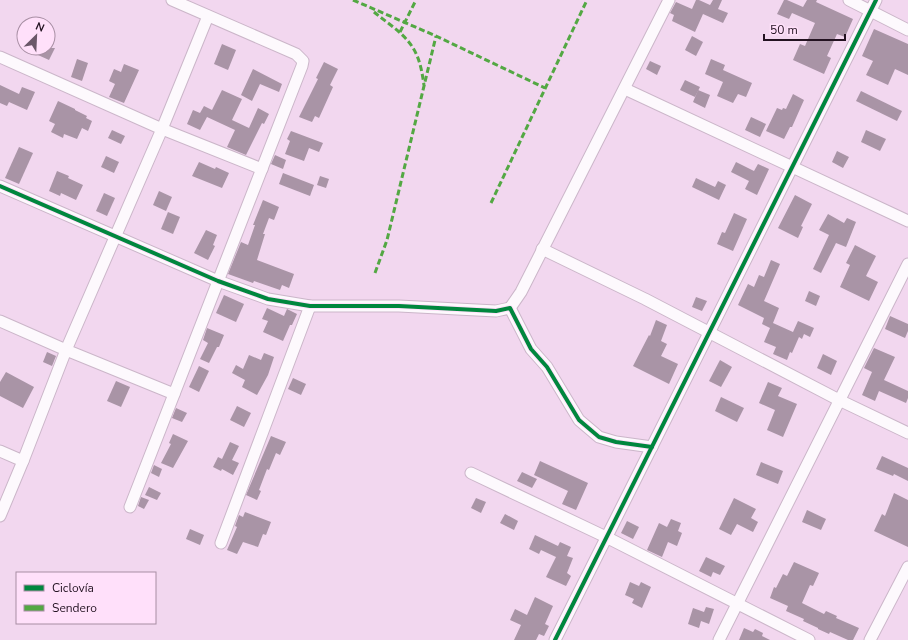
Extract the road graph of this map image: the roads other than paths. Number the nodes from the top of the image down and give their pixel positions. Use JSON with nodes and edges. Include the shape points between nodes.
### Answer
{"nodes":[{"id":1,"x":172,"y":0,"type":"edge"},
{"id":2,"x":670,"y":0,"type":"edge"},
{"id":3,"x":849,"y":0,"type":"edge"},
{"id":4,"x":876,"y":0,"type":"edge"},
{"id":5,"x":871,"y":11,"type":"junction"},
{"id":6,"x":208,"y":16,"type":"junction"},
{"id":7,"x":908,"y":30,"type":"edge"},
{"id":8,"x":0,"y":57,"type":"edge"},
{"id":9,"x":625,"y":89,"type":"junction"},
{"id":10,"x":162,"y":129,"type":"junction"},
{"id":11,"x":792,"y":166,"type":"junction"},
{"id":12,"x":262,"y":169,"type":"junction"},
{"id":13,"x":0,"y":186,"type":"edge"},
{"id":14,"x":908,"y":221,"type":"edge"},
{"id":15,"x":116,"y":236,"type":"junction"},
{"id":16,"x":542,"y":249,"type":"junction"},
{"id":17,"x":908,"y":264,"type":"edge"},
{"id":18,"x":218,"y":281,"type":"junction"},
{"id":19,"x":310,"y":306,"type":"junction"},
{"id":20,"x":510,"y":308,"type":"junction"},
{"id":21,"x":0,"y":321,"type":"edge"},
{"id":22,"x":709,"y":334,"type":"junction"},
{"id":23,"x":66,"y":350,"type":"junction"},
{"id":24,"x":174,"y":394,"type":"junction"},
{"id":25,"x":840,"y":400,"type":"junction"},
{"id":26,"x":908,"y":433,"type":"edge"},
{"id":27,"x":652,"y":447,"type":"junction"},
{"id":28,"x":0,"y":451,"type":"edge"},
{"id":29,"x":23,"y":461,"type":"junction"},
{"id":30,"x":471,"y":473,"type":"dead end"},
{"id":31,"x":130,"y":507,"type":"dead end"},
{"id":32,"x":0,"y":516,"type":"edge"},
{"id":33,"x":606,"y":537,"type":"junction"},
{"id":34,"x":221,"y":543,"type":"dead end"},
{"id":35,"x":908,"y":567,"type":"edge"},
{"id":36,"x":737,"y":604,"type":"junction"},
{"id":37,"x":555,"y":640,"type":"edge"},
{"id":38,"x":719,"y":640,"type":"edge"},
{"id":39,"x":809,"y":640,"type":"edge"},
{"id":40,"x":870,"y":640,"type":"edge"}],
"edges":[{"from":1,"to":6,"type":"street"},
{"from":2,"to":9,"type":"street"},
{"from":3,"to":5,"type":"street"},
{"from":4,"to":5,"type":"street"},
{"from":5,"to":7,"type":"street"},
{"from":5,"to":11,"type":"street"},
{"from":6,"to":10,"type":"street"},
{"from":6,"to":12,"type":"street","via":[[296,54],[303,60]]},
{"from":8,"to":10,"type":"street"},
{"from":9,"to":11,"type":"street"},
{"from":9,"to":16,"type":"street"},
{"from":10,"to":12,"type":"street"},
{"from":10,"to":15,"type":"street"},
{"from":11,"to":14,"type":"street"},
{"from":11,"to":22,"type":"street"},
{"from":12,"to":18,"type":"street"},
{"from":13,"to":15,"type":"street"},
{"from":15,"to":18,"type":"street"},
{"from":15,"to":23,"type":"street"},
{"from":16,"to":20,"type":"street","via":[[522,292]]},
{"from":16,"to":22,"type":"street","via":[[645,299]]},
{"from":17,"to":25,"type":"street"},
{"from":18,"to":19,"type":"street","via":[[268,299]]},
{"from":18,"to":24,"type":"street"},
{"from":19,"to":20,"type":"street","via":[[399,306],[496,311]]},
{"from":19,"to":34,"type":"street"},
{"from":20,"to":27,"type":"street","via":[[531,348],[548,367],[579,420],[599,437]]},
{"from":21,"to":23,"type":"street"},
{"from":22,"to":25,"type":"street"},
{"from":22,"to":27,"type":"street"},
{"from":23,"to":24,"type":"street"},
{"from":23,"to":29,"type":"street"},
{"from":24,"to":31,"type":"street"},
{"from":25,"to":26,"type":"street"},
{"from":25,"to":36,"type":"street"},
{"from":27,"to":33,"type":"street"},
{"from":28,"to":29,"type":"street"},
{"from":29,"to":32,"type":"street"},
{"from":30,"to":33,"type":"street"},
{"from":33,"to":36,"type":"street"},
{"from":33,"to":37,"type":"street"},
{"from":35,"to":40,"type":"street"},
{"from":36,"to":38,"type":"street"},
{"from":36,"to":39,"type":"street"}]}
